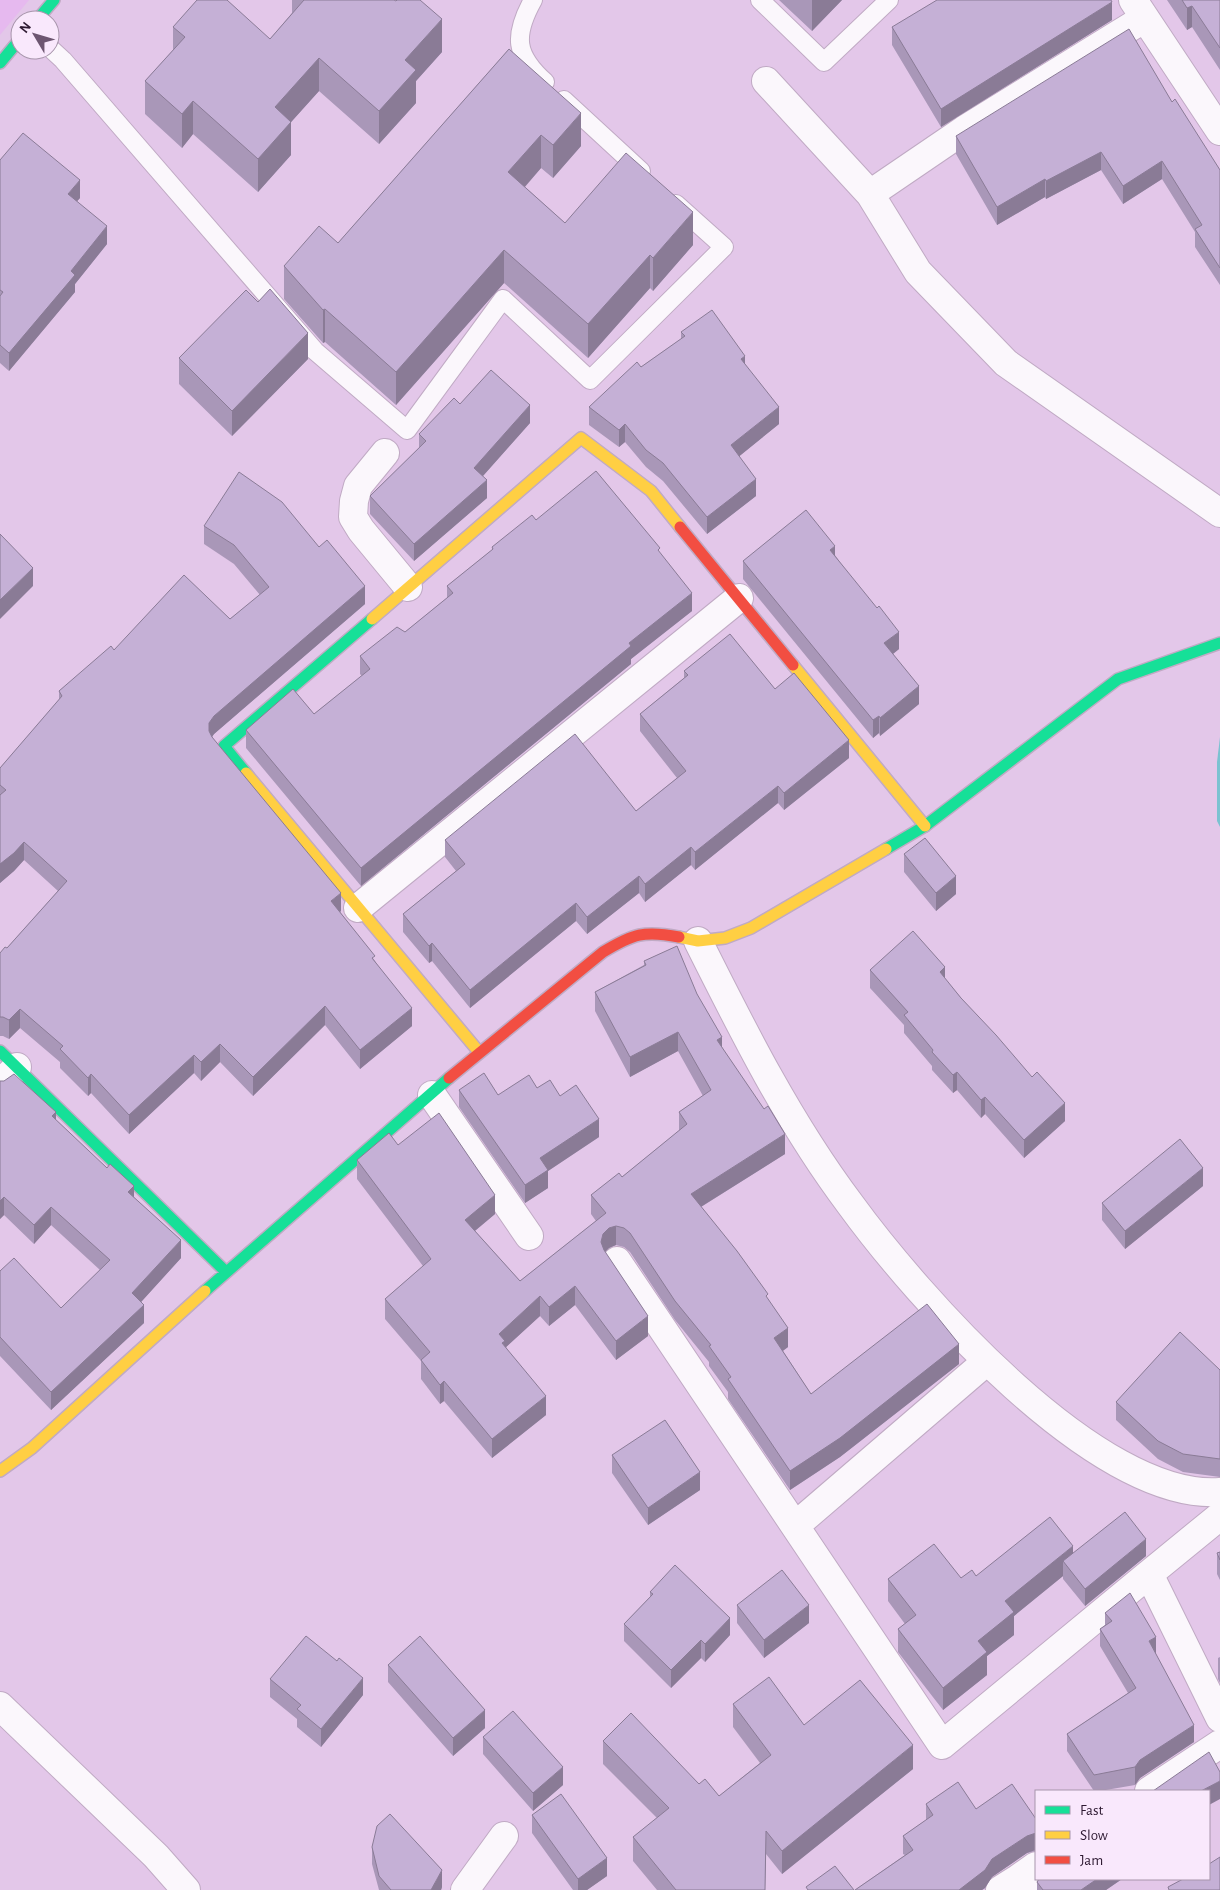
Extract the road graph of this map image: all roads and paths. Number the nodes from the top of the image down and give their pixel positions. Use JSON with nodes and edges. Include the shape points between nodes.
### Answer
{"nodes":[{"id":1,"x":54,"y":0,"type":"edge"},
{"id":2,"x":533,"y":0,"type":"edge"},
{"id":3,"x":760,"y":0,"type":"edge"},
{"id":4,"x":889,"y":0,"type":"edge"},
{"id":5,"x":1139,"y":9,"type":"edge"},
{"id":6,"x":46,"y":10,"type":"edge"},
{"id":7,"x":10,"y":51,"type":"edge"},
{"id":8,"x":60,"y":57,"type":"edge"},
{"id":9,"x":0,"y":63,"type":"edge"},
{"id":10,"x":766,"y":80,"type":"dead end"},
{"id":11,"x":1212,"y":104,"type":"edge"},
{"id":12,"x":1220,"y":131,"type":"edge"},
{"id":13,"x":652,"y":181,"type":"edge"},
{"id":14,"x":666,"y":194,"type":"edge"},
{"id":15,"x":870,"y":194,"type":"junction"},
{"id":16,"x":384,"y":453,"type":"dead end"},
{"id":17,"x":1220,"y":512,"type":"edge"},
{"id":18,"x":408,"y":587,"type":"junction"},
{"id":19,"x":739,"y":598,"type":"junction"},
{"id":20,"x":1220,"y":643,"type":"edge"},
{"id":21,"x":926,"y":826,"type":"junction"},
{"id":22,"x":358,"y":908,"type":"junction"},
{"id":23,"x":698,"y":940,"type":"junction"},
{"id":24,"x":479,"y":1052,"type":"junction"},
{"id":25,"x":6,"y":1067,"type":"edge"},
{"id":26,"x":432,"y":1095,"type":"junction"},
{"id":27,"x":529,"y":1236,"type":"dead end"},
{"id":28,"x":617,"y":1261,"type":"dead end"},
{"id":29,"x":226,"y":1272,"type":"junction"},
{"id":30,"x":987,"y":1361,"type":"junction"},
{"id":31,"x":0,"y":1471,"type":"edge"},
{"id":32,"x":1220,"y":1492,"type":"edge"},
{"id":33,"x":1220,"y":1516,"type":"edge"},
{"id":34,"x":795,"y":1526,"type":"junction"},
{"id":35,"x":1149,"y":1574,"type":"junction"},
{"id":36,"x":0,"y":1706,"type":"edge"},
{"id":37,"x":1220,"y":1718,"type":"edge"},
{"id":38,"x":1220,"y":1744,"type":"edge"},
{"id":39,"x":1151,"y":1790,"type":"edge"},
{"id":40,"x":504,"y":1836,"type":"dead end"},
{"id":41,"x":186,"y":1890,"type":"edge"},
{"id":42,"x":465,"y":1890,"type":"edge"}],
"edges":[{"from":1,"to":6,"type":"street"},
{"from":2,"to":13,"type":"lane","via":[[525,14],[518,40],[529,68]]},
{"from":3,"to":4,"type":"lane","via":[[824,62]]},
{"from":5,"to":11,"type":"street"},
{"from":5,"to":15,"type":"street"},
{"from":7,"to":9,"type":"street"},
{"from":8,"to":14,"type":"lane","via":[[315,351],[407,430],[503,299],[590,380],[724,247]]},
{"from":10,"to":15,"type":"street"},
{"from":11,"to":12,"type":"street"},
{"from":15,"to":17,"type":"street","via":[[918,272],[1006,363]]},
{"from":16,"to":18,"type":"street","via":[[358,486],[353,517]]},
{"from":18,"to":19,"type":"street","via":[[581,438],[651,491]]},
{"from":18,"to":22,"type":"street","via":[[224,746]]},
{"from":19,"to":21,"type":"street"},
{"from":19,"to":22,"type":"street"},
{"from":20,"to":21,"type":"street","via":[[1118,679]]},
{"from":21,"to":23,"type":"street","via":[[751,928],[725,938]]},
{"from":22,"to":24,"type":"street"},
{"from":23,"to":24,"type":"street","via":[[655,932],[628,937],[603,952]]},
{"from":23,"to":30,"type":"street","via":[[754,1050],[807,1141],[850,1204],[903,1270]]},
{"from":24,"to":26,"type":"street"},
{"from":25,"to":29,"type":"street"},
{"from":26,"to":27,"type":"street"},
{"from":26,"to":29,"type":"street"},
{"from":28,"to":34,"type":"street"},
{"from":29,"to":31,"type":"street","via":[[32,1448]]},
{"from":30,"to":32,"type":"street","via":[[1051,1419],[1106,1456],[1141,1475],[1178,1488]]},
{"from":30,"to":34,"type":"street"},
{"from":33,"to":35,"type":"street"},
{"from":34,"to":35,"type":"street","via":[[942,1745]]},
{"from":35,"to":37,"type":"street"},
{"from":36,"to":41,"type":"street","via":[[156,1856]]},
{"from":38,"to":39,"type":"street"},
{"from":40,"to":42,"type":"street"}]}
